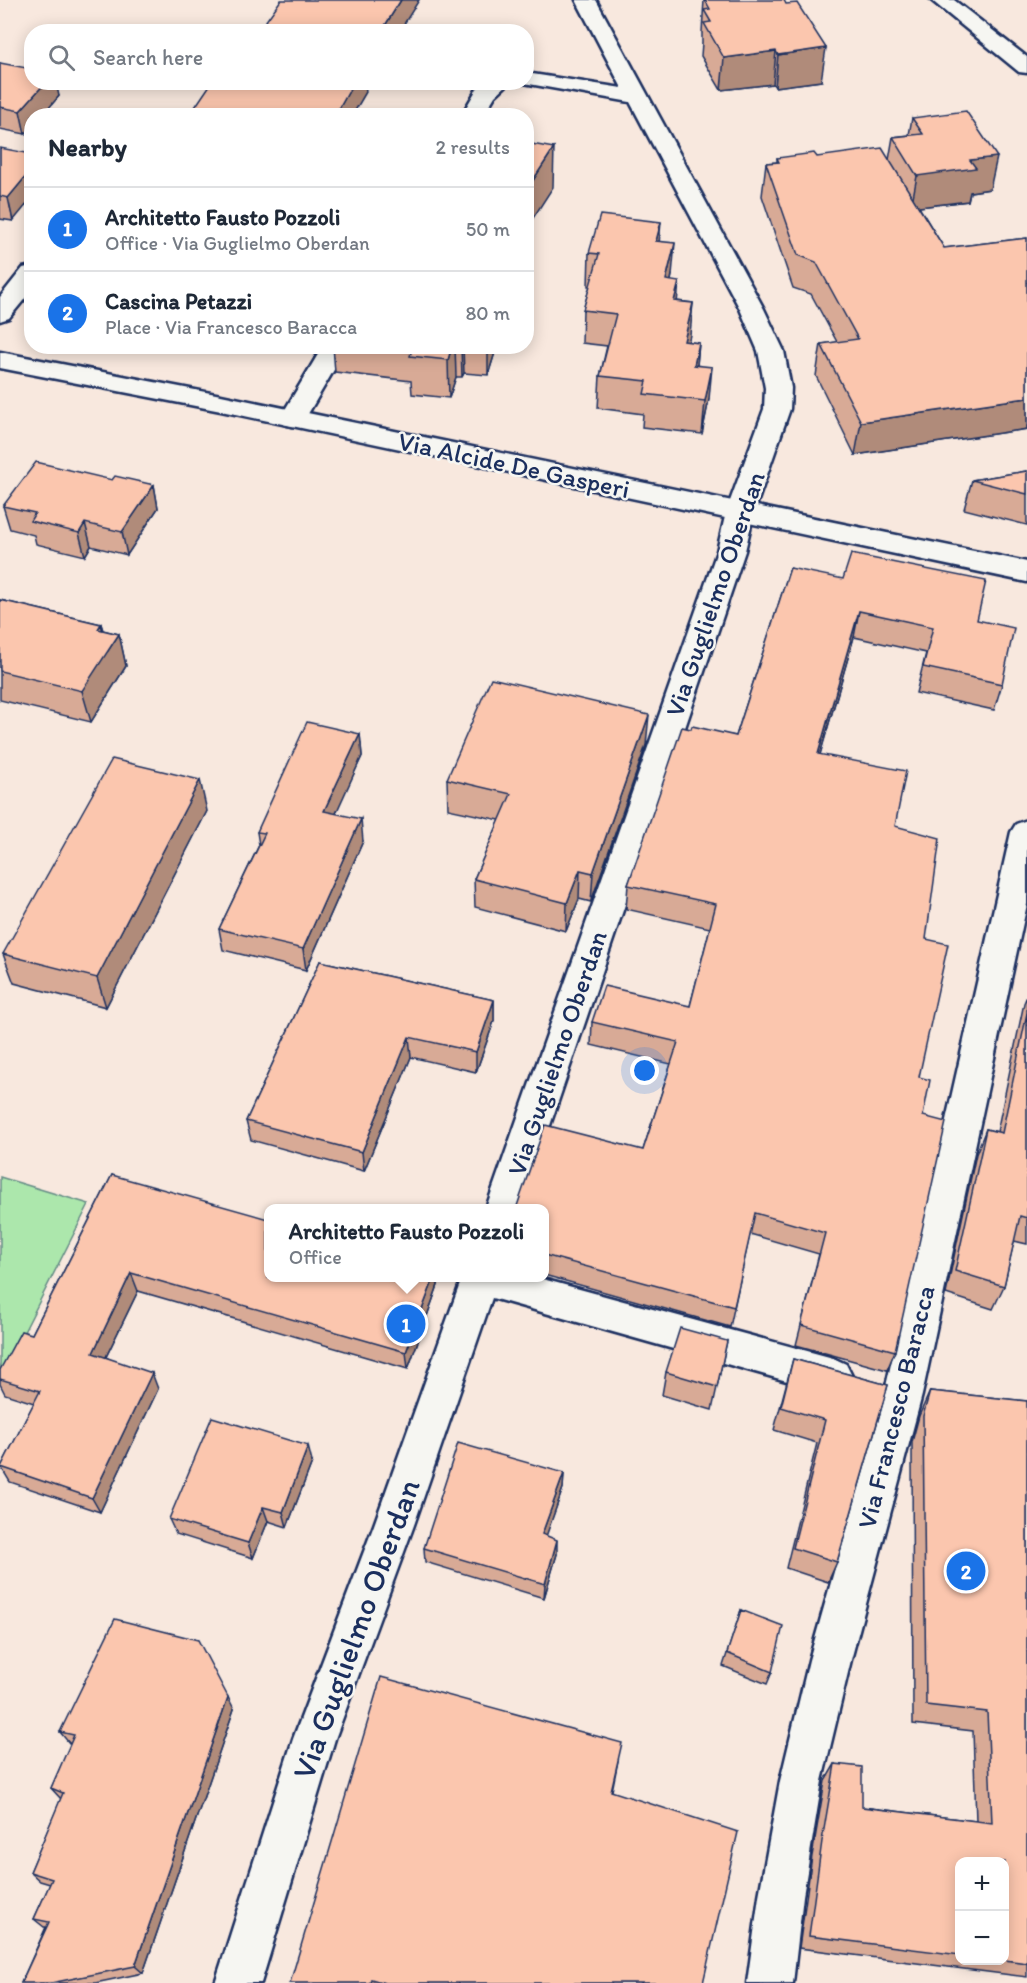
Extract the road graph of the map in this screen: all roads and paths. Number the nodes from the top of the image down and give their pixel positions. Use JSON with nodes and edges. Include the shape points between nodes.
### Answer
{"nodes":[{"id":1,"x":586,"y":0,"type":"edge"},
{"id":2,"x":941,"y":0,"type":"edge"},
{"id":3,"x":1027,"y":67,"type":"edge"},
{"id":4,"x":534,"y":80,"type":"edge"},
{"id":5,"x":489,"y":90,"type":"edge"},
{"id":6,"x":639,"y":97,"type":"junction"},
{"id":7,"x":477,"y":108,"type":"edge"},
{"id":8,"x":24,"y":283,"type":"edge"},
{"id":9,"x":0,"y":313,"type":"edge"},
{"id":10,"x":331,"y":354,"type":"edge"},
{"id":11,"x":0,"y":360,"type":"edge"},
{"id":12,"x":293,"y":418,"type":"junction"},
{"id":13,"x":740,"y":512,"type":"junction"},
{"id":14,"x":1027,"y":572,"type":"edge"},
{"id":15,"x":1025,"y":844,"type":"edge"},
{"id":16,"x":506,"y":1204,"type":"edge"},
{"id":17,"x":479,"y":1282,"type":"edge"},
{"id":18,"x":495,"y":1282,"type":"edge"},
{"id":19,"x":920,"y":1397,"type":"junction"},
{"id":20,"x":238,"y":1983,"type":"edge"},
{"id":21,"x":770,"y":1983,"type":"edge"}],
"edges":[{"from":1,"to":6,"type":"street","name":"Via Guglielmo Oberdan"},
{"from":2,"to":3,"type":"street"},
{"from":4,"to":6,"type":"street"},
{"from":5,"to":7,"type":"street"},
{"from":6,"to":13,"type":"street","name":"Via Guglielmo Oberdan","via":[[771,351],[778,388],[777,409]]},
{"from":8,"to":9,"type":"street"},
{"from":10,"to":12,"type":"street"},
{"from":11,"to":12,"type":"street","name":"Via Alcide De Gasperi"},
{"from":12,"to":13,"type":"street","name":"Via Alcide De Gasperi"},
{"from":13,"to":14,"type":"street","name":"Via Alcide De Gasperi"},
{"from":13,"to":16,"type":"street","name":"Via Guglielmo Oberdan","via":[[731,551]]},
{"from":15,"to":19,"type":"street","name":"Via Francesco Baracca"},
{"from":17,"to":20,"type":"street","name":"Via Guglielmo Oberdan","via":[[314,1739]]},
{"from":18,"to":19,"type":"street"},
{"from":19,"to":21,"type":"street","name":"Via Francesco Baracca","via":[[830,1660],[801,1781]]}]}
